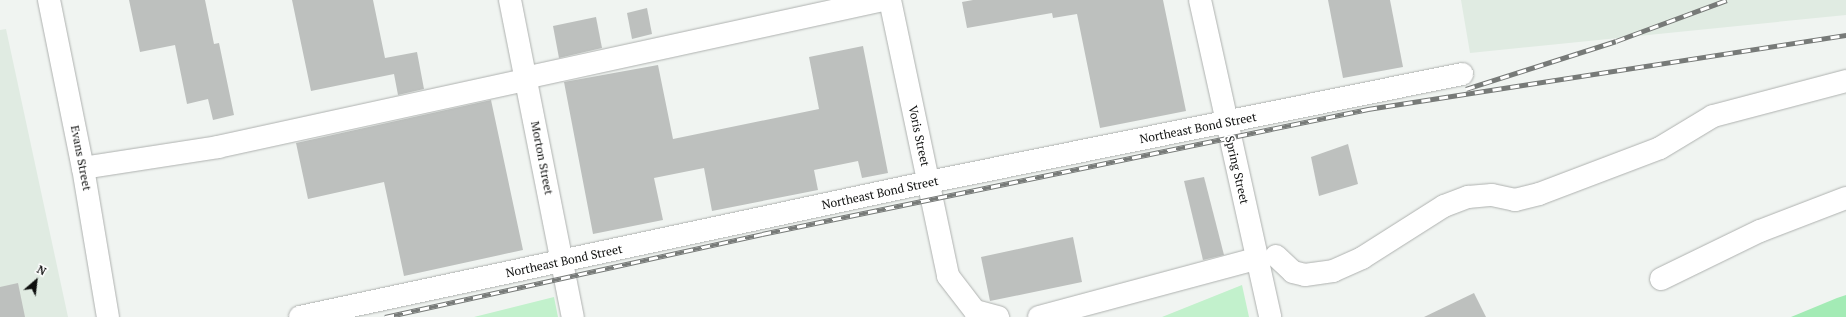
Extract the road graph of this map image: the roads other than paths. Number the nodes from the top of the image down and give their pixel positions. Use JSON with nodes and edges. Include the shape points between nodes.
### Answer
{"nodes":[{"id":1,"x":49,"y":0,"type":"edge"},
{"id":2,"x":510,"y":0,"type":"edge"},
{"id":3,"x":882,"y":0,"type":"edge"},
{"id":4,"x":890,"y":0,"type":"edge"},
{"id":5,"x":1200,"y":0,"type":"edge"},
{"id":6,"x":1462,"y":74,"type":"dead end"},
{"id":7,"x":526,"y":79,"type":"junction"},
{"id":8,"x":1846,"y":81,"type":"edge"},
{"id":9,"x":1226,"y":123,"type":"junction"},
{"id":10,"x":83,"y":168,"type":"junction"},
{"id":11,"x":929,"y":182,"type":"junction"},
{"id":12,"x":1846,"y":198,"type":"edge"},
{"id":13,"x":1266,"y":257,"type":"junction"},
{"id":14,"x":562,"y":261,"type":"junction"},
{"id":15,"x":1661,"y":279,"type":"dead end"},
{"id":16,"x":108,"y":317,"type":"edge"},
{"id":17,"x":300,"y":317,"type":"edge"},
{"id":18,"x":573,"y":317,"type":"edge"},
{"id":19,"x":998,"y":317,"type":"edge"},
{"id":20,"x":1039,"y":317,"type":"edge"},
{"id":21,"x":1270,"y":317,"type":"edge"}],
"edges":[{"from":1,"to":10,"type":"street","name":"Evans Street"},
{"from":2,"to":7,"type":"street","name":"Morton Street"},
{"from":3,"to":7,"type":"street"},
{"from":4,"to":11,"type":"street","name":"Voris Street"},
{"from":5,"to":9,"type":"street","name":"Spring Street"},
{"from":6,"to":9,"type":"street","name":"Northeast Bond Street"},
{"from":7,"to":10,"type":"street","via":[[218,147]]},
{"from":7,"to":14,"type":"street","name":"Morton Street"},
{"from":8,"to":13,"type":"street","via":[[1713,116],[1660,148],[1539,194],[1515,200],[1492,195],[1468,197],[1444,206],[1362,258],[1333,271],[1305,275],[1293,272]]},
{"from":9,"to":11,"type":"street","name":"Northeast Bond Street"},
{"from":9,"to":13,"type":"street","name":"Spring Street"},
{"from":10,"to":16,"type":"street","name":"Evans Street"},
{"from":11,"to":14,"type":"street","name":"Northeast Bond Street"},
{"from":11,"to":19,"type":"street","name":"Voris Street","via":[[948,276],[975,311]]},
{"from":12,"to":15,"type":"street","via":[[1760,231]]},
{"from":13,"to":20,"type":"street"},
{"from":13,"to":21,"type":"street","name":"Spring Street"},
{"from":14,"to":17,"type":"street","name":"Northeast Bond Street"},
{"from":14,"to":18,"type":"street","name":"Morton Street"}]}
